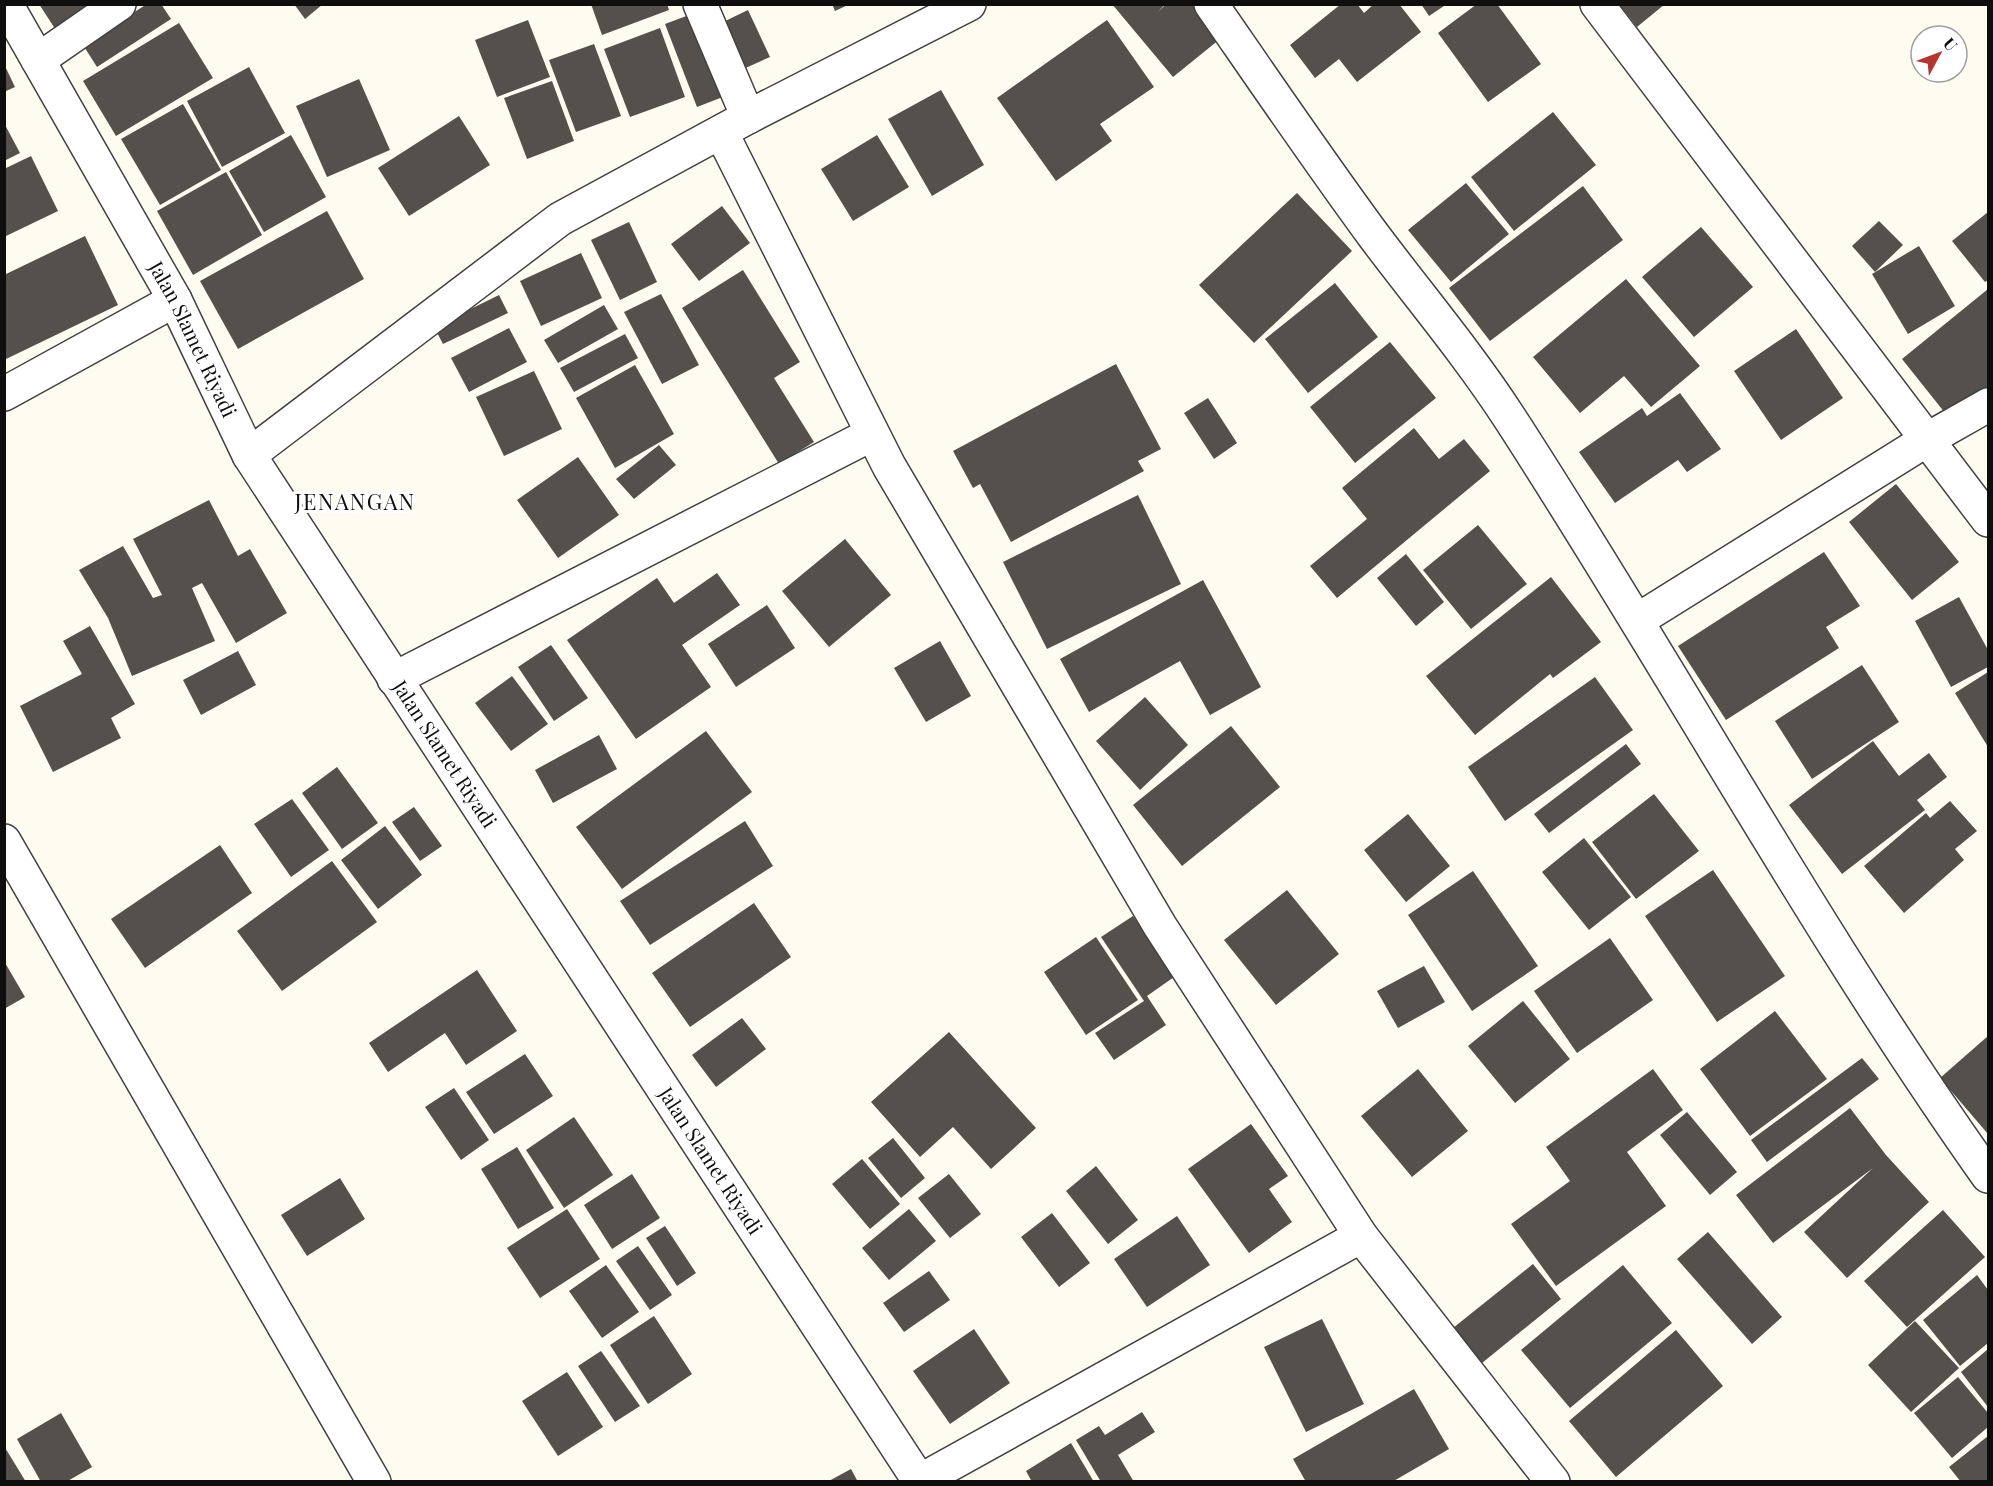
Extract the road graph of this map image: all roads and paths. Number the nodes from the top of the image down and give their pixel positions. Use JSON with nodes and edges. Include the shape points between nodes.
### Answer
{"nodes":[{"id":1,"x":6,"y":4,"type":"edge"},
{"id":2,"x":119,"y":4,"type":"edge"},
{"id":3,"x":700,"y":4,"type":"edge"},
{"id":4,"x":969,"y":4,"type":"edge"},
{"id":5,"x":1211,"y":4,"type":"edge"},
{"id":6,"x":1597,"y":4,"type":"edge"},
{"id":7,"x":39,"y":60,"type":"junction"},
{"id":8,"x":734,"y":125,"type":"junction"},
{"id":9,"x":175,"y":300,"type":"junction"},
{"id":10,"x":4,"y":394,"type":"edge"},
{"id":11,"x":1989,"y":405,"type":"edge"},
{"id":12,"x":872,"y":434,"type":"junction"},
{"id":13,"x":1928,"y":439,"type":"junction"},
{"id":14,"x":249,"y":455,"type":"junction"},
{"id":15,"x":1989,"y":520,"type":"edge"},
{"id":16,"x":1638,"y":620,"type":"junction"},
{"id":17,"x":394,"y":679,"type":"junction"},
{"id":18,"x":4,"y":841,"type":"edge"},
{"id":19,"x":1989,"y":1176,"type":"edge"},
{"id":20,"x":1360,"y":1236,"type":"junction"},
{"id":21,"x":920,"y":1481,"type":"edge"},
{"id":22,"x":374,"y":1482,"type":"edge"},
{"id":23,"x":1553,"y":1482,"type":"edge"}],
"edges":[{"from":1,"to":7,"type":"street","name":"Jalan Slamet Riyadi"},
{"from":2,"to":7,"type":"street"},
{"from":3,"to":8,"type":"street"},
{"from":4,"to":8,"type":"street"},
{"from":5,"to":16,"type":"street","via":[[1324,168],[1506,413]]},
{"from":6,"to":13,"type":"street"},
{"from":7,"to":9,"type":"street","name":"Jalan Slamet Riyadi"},
{"from":8,"to":12,"type":"street"},
{"from":8,"to":14,"type":"street","via":[[560,219]]},
{"from":9,"to":10,"type":"street"},
{"from":9,"to":14,"type":"street","name":"Jalan Slamet Riyadi"},
{"from":11,"to":13,"type":"street"},
{"from":12,"to":17,"type":"street"},
{"from":12,"to":20,"type":"street","via":[[1160,926]]},
{"from":13,"to":15,"type":"street"},
{"from":13,"to":16,"type":"street"},
{"from":14,"to":17,"type":"street","name":"Jalan Slamet Riyadi"},
{"from":16,"to":19,"type":"street","via":[[1749,807],[1919,1078]]},
{"from":17,"to":21,"type":"street","name":"Jalan Slamet Riyadi"},
{"from":18,"to":22,"type":"street"},
{"from":20,"to":21,"type":"street"},
{"from":20,"to":23,"type":"street"}]}
